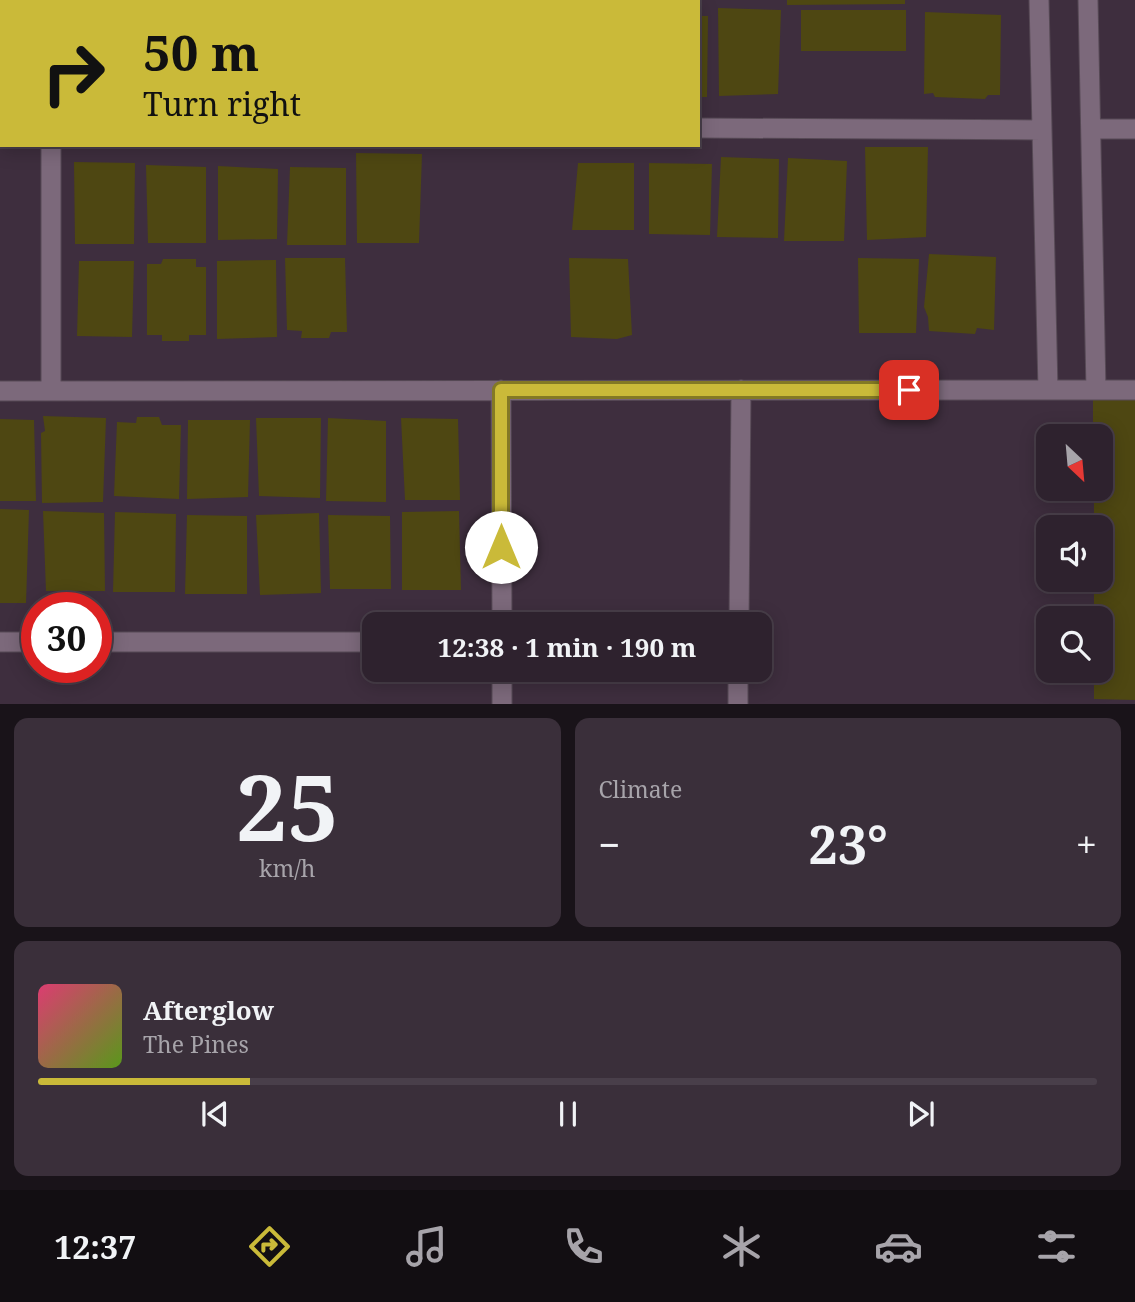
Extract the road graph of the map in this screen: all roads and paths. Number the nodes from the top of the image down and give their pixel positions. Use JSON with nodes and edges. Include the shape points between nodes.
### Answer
{"nodes":[{"id":1,"x":1039,"y":0,"type":"edge"},
{"id":2,"x":1088,"y":0,"type":"edge"},
{"id":3,"x":700,"y":128,"type":"edge"},
{"id":4,"x":1091,"y":129,"type":"junction"},
{"id":5,"x":1042,"y":130,"type":"junction"},
{"id":6,"x":1135,"y":130,"type":"edge"},
{"id":7,"x":51,"y":147,"type":"edge"},
{"id":8,"x":501,"y":390,"type":"junction"},
{"id":9,"x":741,"y":390,"type":"junction"},
{"id":10,"x":1048,"y":390,"type":"junction"},
{"id":11,"x":1096,"y":390,"type":"junction"},
{"id":12,"x":1135,"y":390,"type":"edge"},
{"id":13,"x":0,"y":391,"type":"edge"},
{"id":14,"x":51,"y":391,"type":"junction"},
{"id":15,"x":502,"y":612,"type":"edge"},
{"id":16,"x":739,"y":612,"type":"edge"},
{"id":17,"x":0,"y":642,"type":"edge"},
{"id":18,"x":21,"y":642,"type":"edge"},
{"id":19,"x":112,"y":642,"type":"edge"},
{"id":20,"x":362,"y":642,"type":"edge"},
{"id":21,"x":502,"y":682,"type":"edge"},
{"id":22,"x":738,"y":682,"type":"edge"},
{"id":23,"x":502,"y":704,"type":"edge"},
{"id":24,"x":738,"y":704,"type":"edge"}],
"edges":[{"from":1,"to":5,"type":"street"},
{"from":2,"to":4,"type":"street"},
{"from":3,"to":5,"type":"street"},
{"from":4,"to":6,"type":"street"},
{"from":4,"to":11,"type":"street"},
{"from":5,"to":10,"type":"street"},
{"from":7,"to":14,"type":"street"},
{"from":8,"to":9,"type":"street"},
{"from":8,"to":14,"type":"street"},
{"from":8,"to":15,"type":"street"},
{"from":9,"to":10,"type":"street"},
{"from":9,"to":16,"type":"street"},
{"from":10,"to":11,"type":"street"},
{"from":11,"to":12,"type":"street"},
{"from":13,"to":14,"type":"street"},
{"from":17,"to":18,"type":"street"},
{"from":19,"to":20,"type":"street"},
{"from":21,"to":23,"type":"street"},
{"from":22,"to":24,"type":"street"}]}
